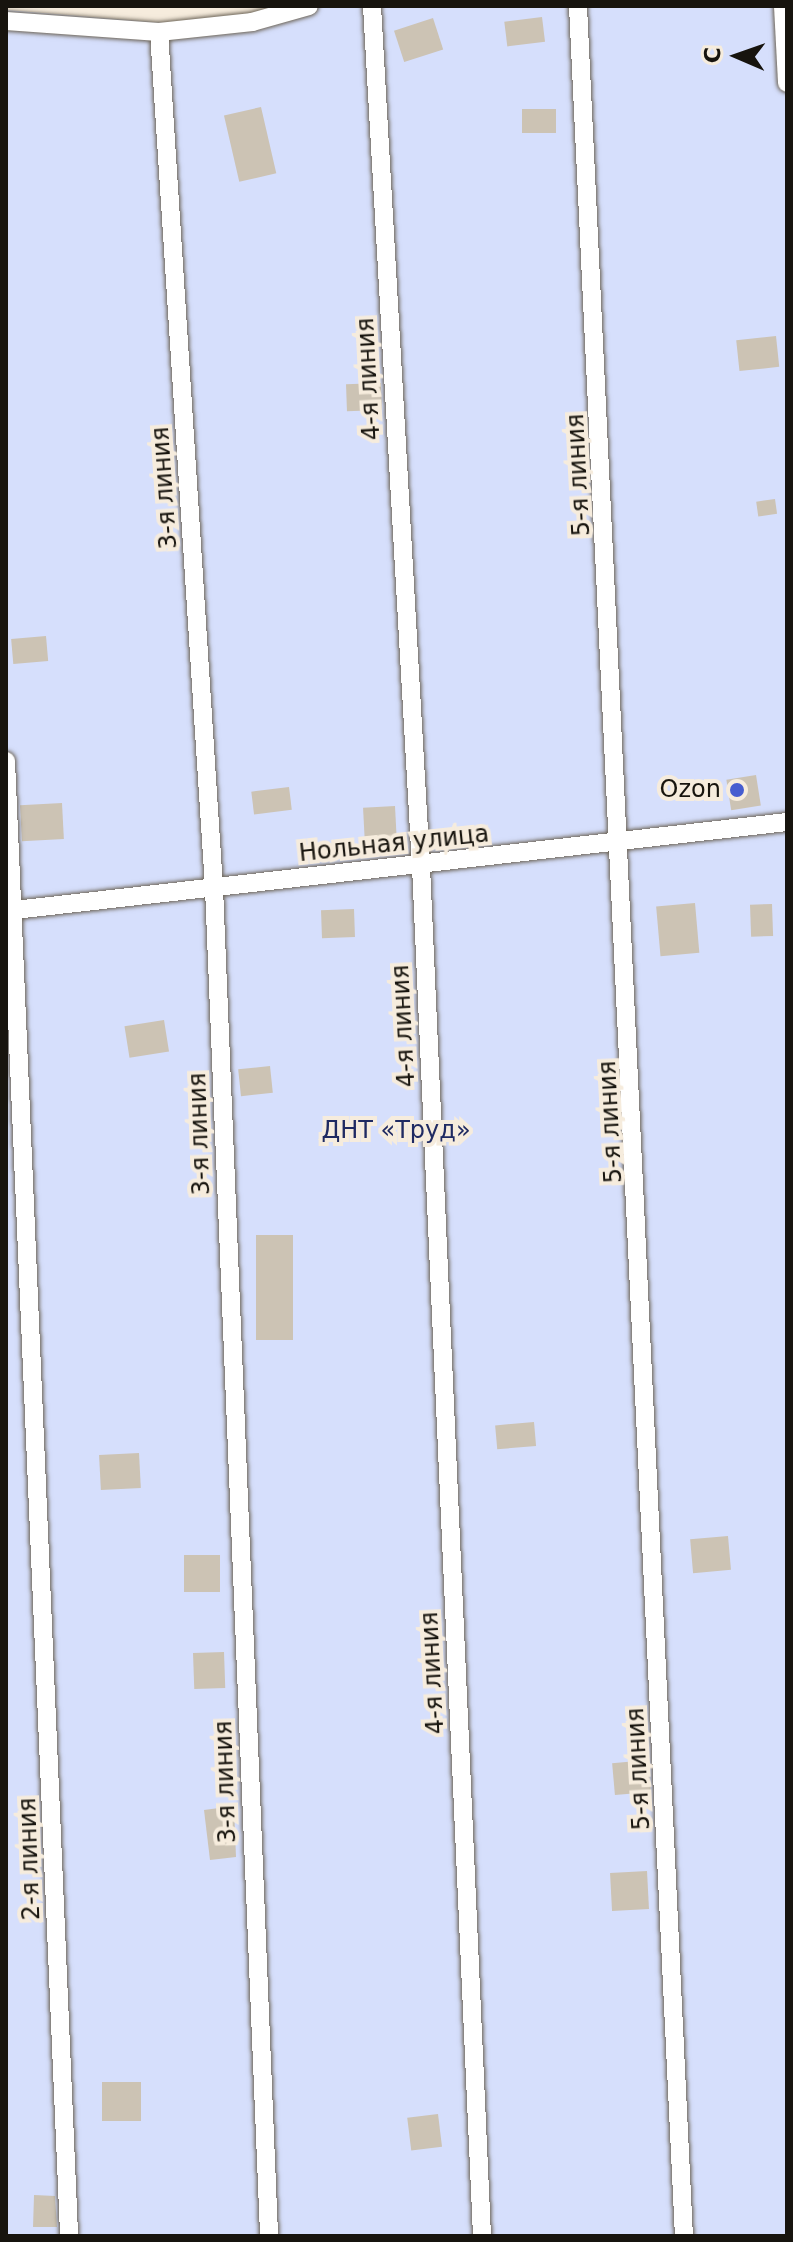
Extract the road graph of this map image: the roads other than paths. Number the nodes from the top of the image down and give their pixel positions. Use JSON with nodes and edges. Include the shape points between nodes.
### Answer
{"nodes":[{"id":1,"x":309,"y":6,"type":"edge"},
{"id":2,"x":372,"y":6,"type":"edge"},
{"id":3,"x":578,"y":6,"type":"edge"},
{"id":4,"x":783,"y":6,"type":"edge"},
{"id":5,"x":6,"y":21,"type":"edge"},
{"id":6,"x":159,"y":32,"type":"junction"},
{"id":7,"x":787,"y":83,"type":"edge"},
{"id":8,"x":6,"y":761,"type":"edge"},
{"id":9,"x":787,"y":822,"type":"edge"},
{"id":10,"x":622,"y":842,"type":"junction"},
{"id":11,"x":421,"y":866,"type":"junction"},
{"id":12,"x":214,"y":888,"type":"junction"},
{"id":13,"x":12,"y":911,"type":"edge"},
{"id":14,"x":69,"y":2236,"type":"edge"},
{"id":15,"x":269,"y":2236,"type":"edge"},
{"id":16,"x":482,"y":2236,"type":"edge"},
{"id":17,"x":684,"y":2236,"type":"edge"}],
"edges":[{"from":1,"to":6,"type":"street","via":[[252,22]]},
{"from":2,"to":11,"type":"street","name":"4-я линия"},
{"from":3,"to":10,"type":"street","name":"5-я линия"},
{"from":4,"to":7,"type":"street"},
{"from":5,"to":6,"type":"street"},
{"from":6,"to":12,"type":"street","name":"3-я линия"},
{"from":8,"to":13,"type":"street","name":"2-я линия"},
{"from":9,"to":10,"type":"street","name":"Нольная улица"},
{"from":10,"to":11,"type":"street","name":"Нольная улица"},
{"from":10,"to":17,"type":"street","name":"5-я линия"},
{"from":11,"to":12,"type":"street","name":"Нольная улица"},
{"from":11,"to":16,"type":"street","name":"4-я линия"},
{"from":12,"to":13,"type":"street","name":"Нольная улица"},
{"from":12,"to":15,"type":"street","name":"3-я линия"},
{"from":13,"to":14,"type":"street","name":"2-я линия"}]}
